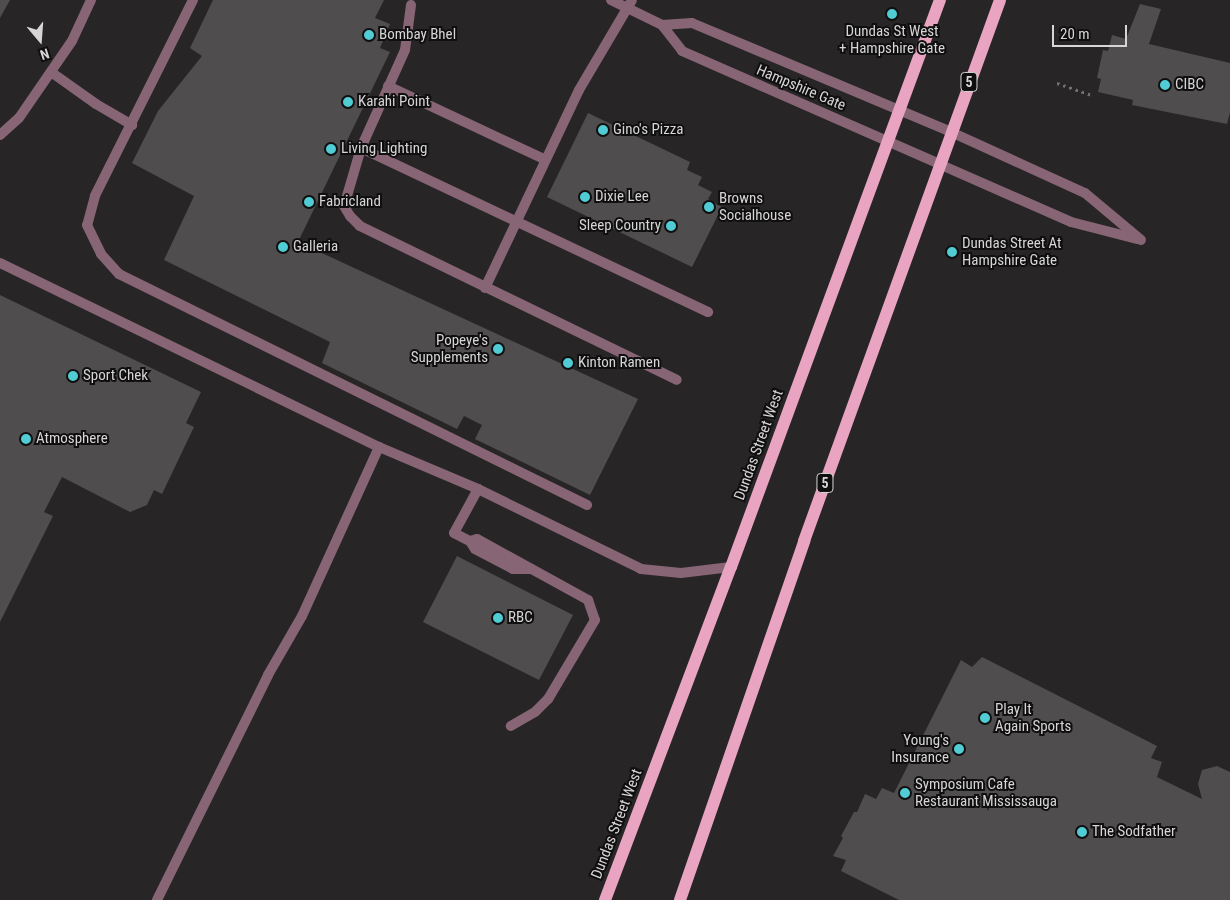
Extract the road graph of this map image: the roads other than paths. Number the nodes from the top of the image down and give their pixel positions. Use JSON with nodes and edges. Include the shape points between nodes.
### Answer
{"nodes":[{"id":1,"x":91,"y":0,"type":"edge"},
{"id":2,"x":193,"y":0,"type":"edge"},
{"id":3,"x":611,"y":0,"type":"edge"},
{"id":4,"x":940,"y":0,"type":"edge"},
{"id":5,"x":1000,"y":0,"type":"edge"},
{"id":6,"x":630,"y":4,"type":"edge"},
{"id":7,"x":411,"y":5,"type":"dead end"},
{"id":8,"x":662,"y":25,"type":"junction"},
{"id":9,"x":51,"y":72,"type":"junction"},
{"id":10,"x":388,"y":86,"type":"junction"},
{"id":11,"x":898,"y":110,"type":"junction"},
{"id":12,"x":132,"y":125,"type":"junction"},
{"id":13,"x":951,"y":132,"type":"junction"},
{"id":14,"x":0,"y":135,"type":"edge"},
{"id":15,"x":887,"y":141,"type":"junction"},
{"id":16,"x":361,"y":148,"type":"junction"},
{"id":17,"x":546,"y":160,"type":"junction"},
{"id":18,"x":940,"y":164,"type":"junction"},
{"id":19,"x":517,"y":223,"type":"junction"},
{"id":20,"x":0,"y":263,"type":"edge"},
{"id":21,"x":485,"y":288,"type":"junction"},
{"id":22,"x":708,"y":312,"type":"dead end"},
{"id":23,"x":677,"y":380,"type":"dead end"},
{"id":24,"x":379,"y":447,"type":"junction"},
{"id":25,"x":478,"y":489,"type":"junction"},
{"id":26,"x":588,"y":505,"type":"dead end"},
{"id":27,"x":732,"y":568,"type":"junction"},
{"id":28,"x":510,"y":726,"type":"dead end"},
{"id":29,"x":157,"y":900,"type":"edge"},
{"id":30,"x":605,"y":900,"type":"edge"},
{"id":31,"x":680,"y":900,"type":"edge"}],
"edges":[{"from":1,"to":9,"type":"street","via":[[72,42]]},
{"from":2,"to":12,"type":"street"},
{"from":3,"to":6,"type":"street","name":"Hampshire Gate"},
{"from":4,"to":11,"type":"main road","name":"Dundas Street West"},
{"from":5,"to":13,"type":"main road","number":"5"},
{"from":6,"to":8,"type":"street","name":"Hampshire Gate"},
{"from":6,"to":17,"type":"street","via":[[579,90]]},
{"from":7,"to":10,"type":"street","via":[[405,50]]},
{"from":8,"to":11,"type":"street","name":"Hampshire Gate","via":[[692,23]]},
{"from":8,"to":15,"type":"street","name":"Hampshire Gate","via":[[682,51]]},
{"from":9,"to":12,"type":"street"},
{"from":9,"to":14,"type":"street","via":[[19,118]]},
{"from":10,"to":16,"type":"street"},
{"from":10,"to":17,"type":"street"},
{"from":11,"to":13,"type":"street","name":"Hampshire Gate"},
{"from":11,"to":15,"type":"main road","name":"Dundas Street West"},
{"from":12,"to":26,"type":"street","via":[[95,196],[87,225],[101,254],[119,274]]},
{"from":13,"to":18,"type":"main road","number":"5"},
{"from":13,"to":18,"type":"street","name":"Hampshire Gate","via":[[1085,193],[1141,240],[1071,222]]},
{"from":15,"to":18,"type":"street","name":"Hampshire Gate"},
{"from":15,"to":27,"type":"main road","name":"Dundas Street West"},
{"from":16,"to":19,"type":"street"},
{"from":16,"to":21,"type":"street","via":[[344,206],[350,216],[360,226]]},
{"from":17,"to":19,"type":"street"},
{"from":18,"to":31,"type":"main road","number":"5"},
{"from":19,"to":21,"type":"street"},
{"from":19,"to":22,"type":"street"},
{"from":20,"to":24,"type":"street"},
{"from":21,"to":23,"type":"street"},
{"from":24,"to":25,"type":"street"},
{"from":24,"to":29,"type":"street","via":[[302,616],[268,675]]},
{"from":25,"to":27,"type":"street","via":[[641,569],[680,573]]},
{"from":25,"to":28,"type":"street","via":[[454,533],[470,541],[475,549],[513,569],[534,570],[588,600],[595,620],[548,699],[535,712]]},
{"from":27,"to":30,"type":"main road","name":"Dundas Street West"}]}
